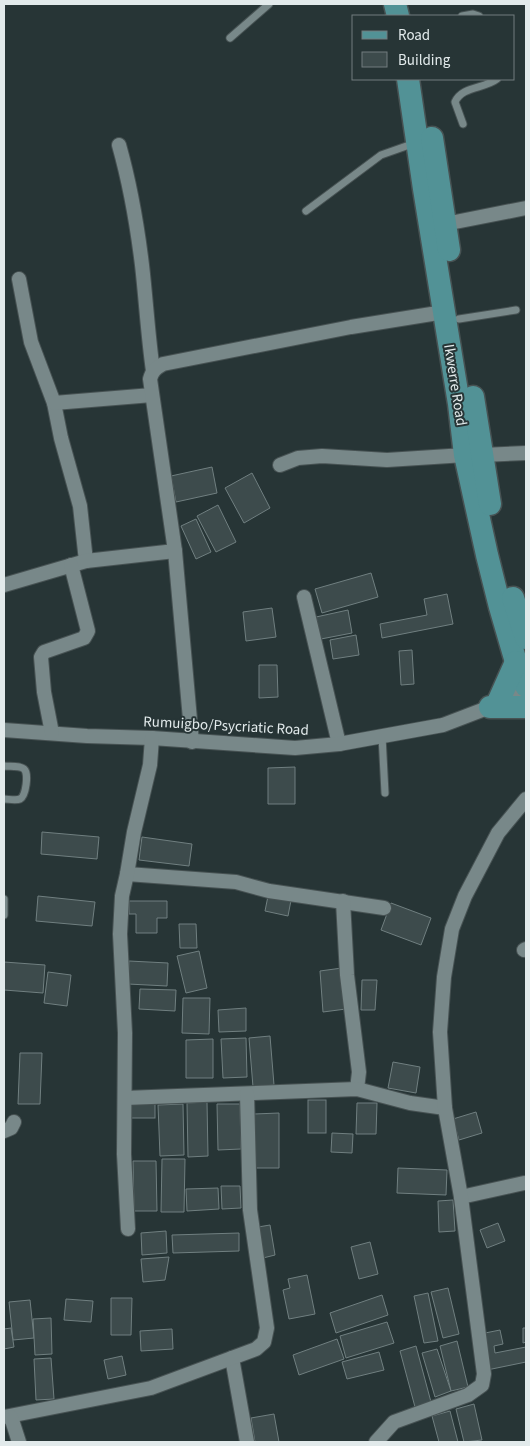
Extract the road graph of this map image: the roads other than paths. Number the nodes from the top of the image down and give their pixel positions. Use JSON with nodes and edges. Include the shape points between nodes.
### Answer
{"nodes":[{"id":1,"x":269,"y":4,"type":"edge"},
{"id":2,"x":230,"y":38,"type":"dead end"},
{"id":3,"x":408,"y":80,"type":"edge"},
{"id":4,"x":423,"y":80,"type":"edge"},
{"id":5,"x":496,"y":80,"type":"edge"},
{"id":6,"x":463,"y":124,"type":"dead end"},
{"id":7,"x":418,"y":142,"type":"junction"},
{"id":8,"x":119,"y":145,"type":"dead end"},
{"id":9,"x":526,"y":208,"type":"edge"},
{"id":10,"x":306,"y":211,"type":"dead end"},
{"id":11,"x":446,"y":224,"type":"junction"},
{"id":12,"x":19,"y":279,"type":"dead end"},
{"id":13,"x":516,"y":310,"type":"dead end"},
{"id":14,"x":451,"y":316,"type":"junction"},
{"id":15,"x":153,"y":371,"type":"junction"},
{"id":16,"x":152,"y":395,"type":"junction"},
{"id":17,"x":54,"y":403,"type":"junction"},
{"id":18,"x":526,"y":453,"type":"edge"},
{"id":19,"x":474,"y":455,"type":"junction"},
{"id":20,"x":280,"y":464,"type":"dead end"},
{"id":21,"x":175,"y":551,"type":"junction"},
{"id":22,"x":86,"y":561,"type":"junction"},
{"id":23,"x":71,"y":566,"type":"junction"},
{"id":24,"x":4,"y":585,"type":"edge"},
{"id":25,"x":304,"y":597,"type":"dead end"},
{"id":26,"x":526,"y":638,"type":"edge"},
{"id":27,"x":516,"y":662,"type":"junction"},
{"id":28,"x":526,"y":687,"type":"edge"},
{"id":29,"x":495,"y":703,"type":"junction"},
{"id":30,"x":526,"y":707,"type":"edge"},
{"id":31,"x":4,"y":730,"type":"edge"},
{"id":32,"x":52,"y":733,"type":"junction"},
{"id":33,"x":382,"y":736,"type":"junction"},
{"id":34,"x":152,"y":738,"type":"junction"},
{"id":35,"x":192,"y":742,"type":"junction"},
{"id":36,"x":339,"y":744,"type":"junction"},
{"id":37,"x":4,"y":766,"type":"edge"},
{"id":38,"x":385,"y":793,"type":"dead end"},
{"id":39,"x":4,"y":799,"type":"edge"},
{"id":40,"x":526,"y":799,"type":"edge"},
{"id":41,"x":127,"y":874,"type":"junction"},
{"id":42,"x":4,"y":898,"type":"edge"},
{"id":43,"x":343,"y":901,"type":"junction"},
{"id":44,"x":384,"y":908,"type":"dead end"},
{"id":45,"x":4,"y":916,"type":"edge"},
{"id":46,"x":357,"y":1089,"type":"junction"},
{"id":47,"x":247,"y":1094,"type":"junction"},
{"id":48,"x":124,"y":1098,"type":"junction"},
{"id":49,"x":445,"y":1108,"type":"junction"},
{"id":50,"x":524,"y":1184,"type":"dead end"},
{"id":51,"x":461,"y":1197,"type":"junction"},
{"id":52,"x":128,"y":1229,"type":"dead end"},
{"id":53,"x":232,"y":1358,"type":"junction"},
{"id":54,"x":7,"y":1417,"type":"edge"},
{"id":55,"x":19,"y":1442,"type":"edge"},
{"id":56,"x":247,"y":1442,"type":"edge"},
{"id":57,"x":376,"y":1442,"type":"edge"}],
"edges":[{"from":1,"to":2,"type":"lane"},
{"from":3,"to":7,"type":"main road","name":"Ikwerre Road"},
{"from":4,"to":11,"type":"main road","name":"Ikwerre Road"},
{"from":5,"to":6,"type":"lane","via":[[457,97],[455,102]]},
{"from":7,"to":10,"type":"lane","via":[[381,155]]},
{"from":7,"to":14,"type":"main road","name":"Ikwerre Road"},
{"from":8,"to":15,"type":"street","via":[[127,173],[140,257]]},
{"from":9,"to":11,"type":"street"},
{"from":11,"to":14,"type":"main road","name":"Ikwerre Road"},
{"from":12,"to":17,"type":"street","via":[[31,342]]},
{"from":13,"to":14,"type":"lane"},
{"from":14,"to":15,"type":"street","via":[[351,326],[163,364]]},
{"from":14,"to":19,"type":"main road","name":"Ikwerre Road"},
{"from":15,"to":16,"type":"street","via":[[150,378]]},
{"from":16,"to":17,"type":"street"},
{"from":16,"to":21,"type":"street"},
{"from":17,"to":22,"type":"street","via":[[80,506]]},
{"from":18,"to":19,"type":"street"},
{"from":19,"to":20,"type":"street","via":[[387,460],[322,456],[298,458]]},
{"from":19,"to":26,"type":"main road","name":"Ikwerre Road","via":[[489,498]]},
{"from":19,"to":27,"type":"main road","name":"Ikwerre Road","via":[[487,555]]},
{"from":21,"to":22,"type":"street"},
{"from":21,"to":35,"type":"street"},
{"from":22,"to":23,"type":"street"},
{"from":23,"to":24,"type":"street"},
{"from":23,"to":32,"type":"street","via":[[88,631],[84,638],[44,652],[41,657]]},
{"from":25,"to":36,"type":"street"},
{"from":27,"to":28,"type":"main road","name":"Ikwerre Road"},
{"from":27,"to":29,"type":"main road"},
{"from":28,"to":29,"type":"street","name":"Rumuigbo/Psycriatic Road"},
{"from":29,"to":30,"type":"main road"},
{"from":29,"to":33,"type":"street","name":"Rumuigbo/Psycriatic Road","via":[[442,725]]},
{"from":31,"to":32,"type":"street","name":"Rumuigbo/Psycriatic Road"},
{"from":32,"to":34,"type":"street","name":"Rumuigbo/Psycriatic Road"},
{"from":33,"to":36,"type":"street","name":"Rumuigbo/Psycriatic Road"},
{"from":33,"to":38,"type":"lane"},
{"from":34,"to":35,"type":"street","name":"Rumuigbo/Psycriatic Road"},
{"from":34,"to":41,"type":"street","via":[[150,765]]},
{"from":35,"to":36,"type":"street","name":"Rumuigbo/Psycriatic Road","via":[[295,748]]},
{"from":37,"to":39,"type":"lane","via":[[20,767],[26,773],[22,798]]},
{"from":40,"to":49,"type":"street","via":[[498,833],[465,896],[452,929],[440,1032]]},
{"from":41,"to":43,"type":"street","via":[[236,882]]},
{"from":41,"to":48,"type":"street","via":[[120,934]]},
{"from":42,"to":45,"type":"lane"},
{"from":43,"to":44,"type":"street"},
{"from":43,"to":46,"type":"street"},
{"from":46,"to":47,"type":"street"},
{"from":46,"to":49,"type":"street"},
{"from":47,"to":48,"type":"street"},
{"from":47,"to":53,"type":"street","via":[[250,1210],[267,1328],[264,1342]]},
{"from":48,"to":52,"type":"street"},
{"from":49,"to":51,"type":"street"},
{"from":50,"to":51,"type":"street"},
{"from":51,"to":57,"type":"street","via":[[484,1374],[482,1385],[468,1396],[394,1422]]},
{"from":53,"to":54,"type":"street","via":[[151,1388]]},
{"from":53,"to":56,"type":"street"},
{"from":54,"to":55,"type":"street"}]}
